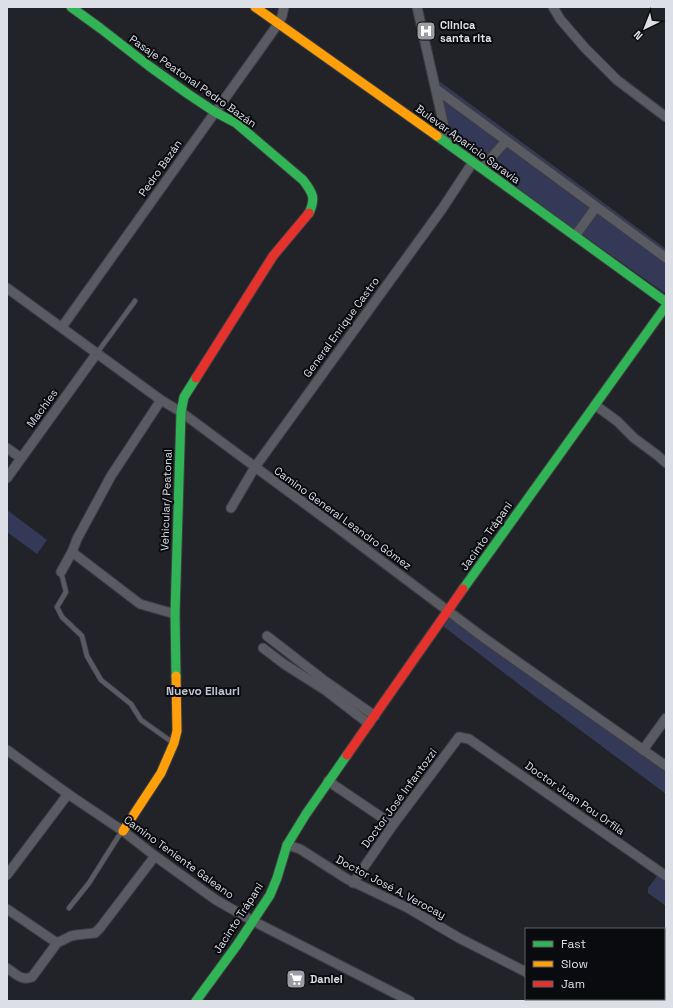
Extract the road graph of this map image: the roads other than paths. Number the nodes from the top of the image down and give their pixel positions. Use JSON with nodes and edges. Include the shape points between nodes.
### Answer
{"nodes":[{"id":1,"x":71,"y":7,"type":"edge"},
{"id":2,"x":255,"y":7,"type":"edge"},
{"id":3,"x":284,"y":7,"type":"edge"},
{"id":4,"x":417,"y":7,"type":"edge"},
{"id":5,"x":553,"y":7,"type":"edge"},
{"id":6,"x":278,"y":24,"type":"junction"},
{"id":7,"x":436,"y":89,"type":"junction"},
{"id":8,"x":215,"y":112,"type":"junction"},
{"id":9,"x":666,"y":118,"type":"edge"},
{"id":10,"x":506,"y":141,"type":"junction"},
{"id":11,"x":448,"y":144,"type":"junction"},
{"id":12,"x":473,"y":162,"type":"junction"},
{"id":13,"x":482,"y":168,"type":"junction"},
{"id":14,"x":313,"y":196,"type":"joint"},
{"id":15,"x":596,"y":207,"type":"junction"},
{"id":16,"x":575,"y":236,"type":"junction"},
{"id":17,"x":666,"y":258,"type":"edge"},
{"id":18,"x":7,"y":288,"type":"edge"},
{"id":19,"x":135,"y":301,"type":"dead end"},
{"id":20,"x":666,"y":302,"type":"edge"},
{"id":21,"x":666,"y":306,"type":"edge"},
{"id":22,"x":62,"y":327,"type":"junction"},
{"id":23,"x":97,"y":353,"type":"junction"},
{"id":24,"x":161,"y":400,"type":"junction"},
{"id":25,"x":595,"y":405,"type":"junction"},
{"id":26,"x":181,"y":412,"type":"junction"},
{"id":27,"x":7,"y":448,"type":"edge"},
{"id":28,"x":21,"y":458,"type":"junction"},
{"id":29,"x":666,"y":463,"type":"edge"},
{"id":30,"x":255,"y":467,"type":"junction"},
{"id":31,"x":7,"y":478,"type":"edge"},
{"id":32,"x":231,"y":508,"type":"dead end"},
{"id":33,"x":72,"y":552,"type":"junction"},
{"id":34,"x":60,"y":572,"type":"joint"},
{"id":35,"x":448,"y":611,"type":"junction"},
{"id":36,"x":175,"y":614,"type":"junction"},
{"id":37,"x":267,"y":636,"type":"dead end"},
{"id":38,"x":263,"y":648,"type":"dead end"},
{"id":39,"x":293,"y":657,"type":"junction"},
{"id":40,"x":284,"y":664,"type":"junction"},
{"id":41,"x":325,"y":686,"type":"junction"},
{"id":42,"x":375,"y":716,"type":"junction"},
{"id":43,"x":666,"y":718,"type":"edge"},
{"id":44,"x":369,"y":724,"type":"junction"},
{"id":45,"x":469,"y":739,"type":"joint"},
{"id":46,"x":174,"y":743,"type":"junction"},
{"id":47,"x":7,"y":750,"type":"edge"},
{"id":48,"x":643,"y":750,"type":"junction"},
{"id":49,"x":666,"y":766,"type":"edge"},
{"id":50,"x":328,"y":781,"type":"junction"},
{"id":51,"x":68,"y":794,"type":"junction"},
{"id":52,"x":393,"y":825,"type":"junction"},
{"id":53,"x":123,"y":830,"type":"junction"},
{"id":54,"x":288,"y":845,"type":"junction"},
{"id":55,"x":155,"y":856,"type":"junction"},
{"id":56,"x":7,"y":875,"type":"edge"},
{"id":57,"x":666,"y":876,"type":"edge"},
{"id":58,"x":353,"y":882,"type":"junction"},
{"id":59,"x":69,"y":908,"type":"dead end"},
{"id":60,"x":7,"y":909,"type":"edge"},
{"id":61,"x":253,"y":922,"type":"junction"},
{"id":62,"x":57,"y":943,"type":"junction"},
{"id":63,"x":7,"y":968,"type":"edge"},
{"id":64,"x":525,"y":971,"type":"edge"},
{"id":65,"x":196,"y":1001,"type":"edge"},
{"id":66,"x":410,"y":1001,"type":"edge"}],
"edges":[{"from":1,"to":8,"type":"street","name":"Pasaje Peatonal Pedro Bazán"},
{"from":2,"to":6,"type":"street","name":"Bulevar Aparicio Saravia"},
{"from":3,"to":6,"type":"street","name":"Pedro Bazán"},
{"from":4,"to":7,"type":"street"},
{"from":5,"to":9,"type":"street","via":[[585,48],[616,80]]},
{"from":6,"to":8,"type":"street","name":"Pedro Bazán"},
{"from":6,"to":11,"type":"street","name":"Bulevar Aparicio Saravia"},
{"from":7,"to":10,"type":"street"},
{"from":7,"to":11,"type":"street"},
{"from":8,"to":14,"type":"street","name":"Pasaje Peatonal Pedro Bazán","via":[[236,123],[296,173]]},
{"from":8,"to":22,"type":"street","name":"Pedro Bazán"},
{"from":10,"to":13,"type":"street"},
{"from":10,"to":15,"type":"street"},
{"from":11,"to":12,"type":"street","name":"Bulevar Aparicio Saravia"},
{"from":12,"to":13,"type":"street","name":"Bulevar Aparicio Saravia"},
{"from":12,"to":30,"type":"street","name":"General Enrique Castro","via":[[442,209]]},
{"from":13,"to":16,"type":"street","name":"Bulevar Aparicio Saravia"},
{"from":14,"to":26,"type":"street","name":"Vehicular/ Peatonal","via":[[309,212],[273,256],[184,397]]},
{"from":15,"to":16,"type":"street"},
{"from":15,"to":17,"type":"street"},
{"from":16,"to":20,"type":"street","name":"Bulevar Aparicio Saravia"},
{"from":18,"to":22,"type":"street","name":"Camino General Leandro Gómez"},
{"from":19,"to":23,"type":"lane"},
{"from":21,"to":25,"type":"street","name":"Jacinto Trápani"},
{"from":22,"to":23,"type":"street","name":"Camino General Leandro Gómez"},
{"from":23,"to":24,"type":"street","name":"Camino General Leandro Gómez"},
{"from":23,"to":28,"type":"street","name":"Machies"},
{"from":24,"to":26,"type":"street","name":"Camino General Leandro Gómez"},
{"from":24,"to":33,"type":"street","via":[[111,476]]},
{"from":25,"to":29,"type":"street"},
{"from":25,"to":35,"type":"street","name":"Jacinto Trápani"},
{"from":26,"to":30,"type":"street","name":"Camino General Leandro Gómez"},
{"from":26,"to":36,"type":"street","name":"Vehicular/ Peatonal"},
{"from":27,"to":28,"type":"street"},
{"from":28,"to":31,"type":"street","name":"Machies"},
{"from":30,"to":32,"type":"street","name":"General Enrique Castro"},
{"from":30,"to":35,"type":"street","name":"Camino General Leandro Gómez"},
{"from":33,"to":34,"type":"street"},
{"from":33,"to":36,"type":"street","via":[[140,604]]},
{"from":34,"to":46,"type":"lane","via":[[66,592],[57,607],[62,617],[82,636],[87,656],[101,680],[131,704],[141,720]]},
{"from":35,"to":42,"type":"street","name":"Jacinto Trápani"},
{"from":35,"to":48,"type":"street","name":"Camino General Leandro Gómez"},
{"from":36,"to":46,"type":"street","name":"Vehicular/ Peatonal","via":[[177,730]]},
{"from":37,"to":39,"type":"street"},
{"from":38,"to":40,"type":"street"},
{"from":39,"to":40,"type":"street"},
{"from":39,"to":41,"type":"street"},
{"from":40,"to":41,"type":"street"},
{"from":41,"to":42,"type":"street"},
{"from":41,"to":44,"type":"street"},
{"from":42,"to":44,"type":"street","name":"Jacinto Trápani"},
{"from":43,"to":48,"type":"street"},
{"from":44,"to":50,"type":"street","name":"Jacinto Trápani"},
{"from":45,"to":52,"type":"street","name":"Doctor José Infantozzi","via":[[459,737]]},
{"from":45,"to":57,"type":"street","name":"Doctor Juan Pou Orfila"},
{"from":46,"to":53,"type":"street","name":"Vehicular/ Peatonal","via":[[161,773]]},
{"from":47,"to":51,"type":"street","name":"Camino Teniente Galeano"},
{"from":48,"to":49,"type":"street","name":"Camino General Leandro Gómez"},
{"from":50,"to":52,"type":"street"},
{"from":50,"to":54,"type":"street","name":"Jacinto Trápani"},
{"from":51,"to":53,"type":"street","name":"Camino Teniente Galeano"},
{"from":51,"to":56,"type":"street"},
{"from":52,"to":58,"type":"street","name":"Doctor José Infantozzi"},
{"from":53,"to":55,"type":"street","name":"Camino Teniente Galeano"},
{"from":53,"to":59,"type":"lane"},
{"from":54,"to":58,"type":"street","name":"Doctor José A. Verocay","via":[[300,848]]},
{"from":54,"to":61,"type":"street","name":"Jacinto Trápani","via":[[270,895]]},
{"from":55,"to":61,"type":"street","name":"Camino Teniente Galeano","via":[[216,900]]},
{"from":55,"to":62,"type":"street","via":[[95,933],[70,936]]},
{"from":58,"to":64,"type":"street","name":"Doctor José A. Verocay","via":[[408,908],[459,938]]},
{"from":60,"to":62,"type":"street"},
{"from":61,"to":65,"type":"street","name":"Jacinto Trápani"},
{"from":61,"to":66,"type":"street","name":"Camino Teniente Galeano"},
{"from":62,"to":63,"type":"street","via":[[32,977],[22,978]]}]}
